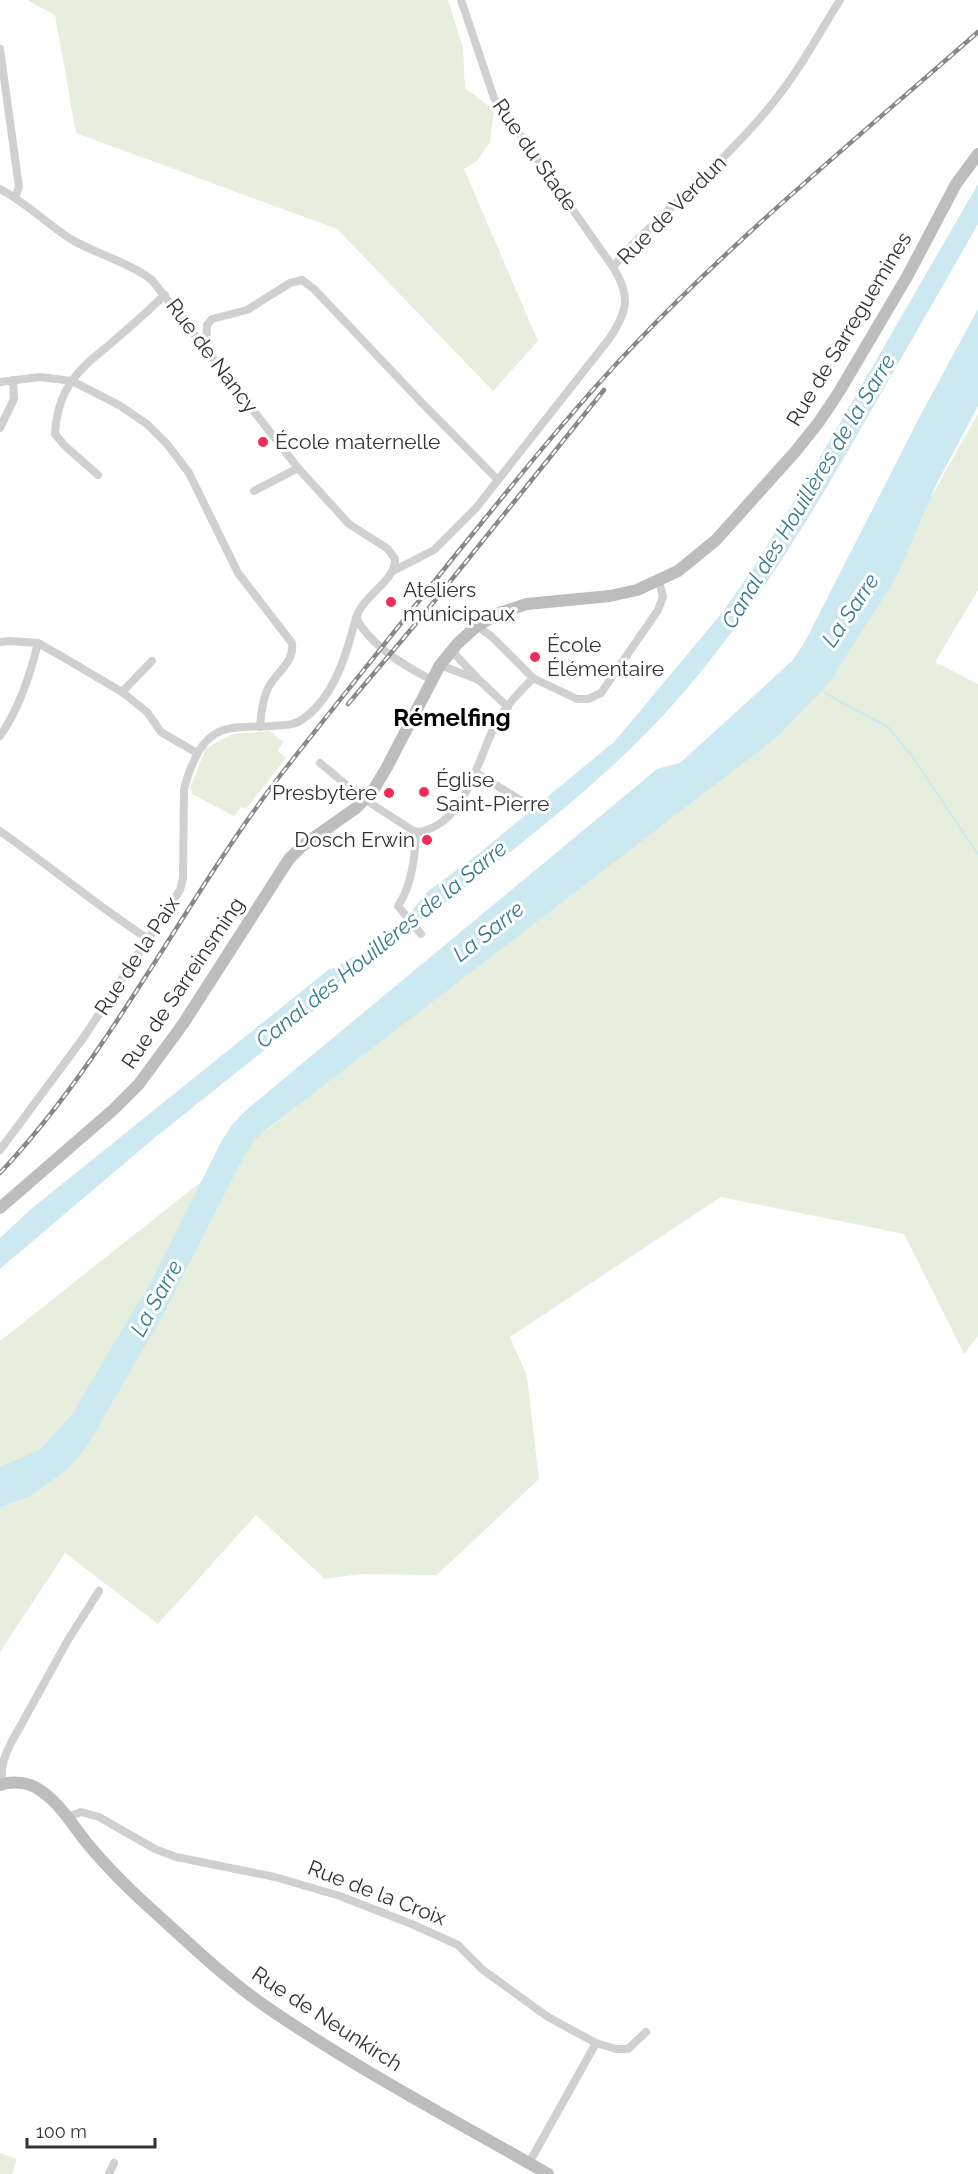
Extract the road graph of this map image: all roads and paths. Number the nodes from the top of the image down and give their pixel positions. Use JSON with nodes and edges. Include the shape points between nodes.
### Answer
{"nodes":[{"id":1,"x":461,"y":0,"type":"edge"},
{"id":2,"x":840,"y":0,"type":"edge"},
{"id":3,"x":0,"y":49,"type":"edge"},
{"id":4,"x":978,"y":154,"type":"edge"},
{"id":5,"x":0,"y":189,"type":"edge"},
{"id":6,"x":15,"y":197,"type":"junction"},
{"id":7,"x":613,"y":267,"type":"junction"},
{"id":8,"x":165,"y":295,"type":"junction"},
{"id":9,"x":173,"y":305,"type":"junction"},
{"id":10,"x":152,"y":308,"type":"junction"},
{"id":11,"x":206,"y":348,"type":"junction"},
{"id":12,"x":13,"y":380,"type":"junction"},
{"id":13,"x":0,"y":382,"type":"edge"},
{"id":14,"x":74,"y":382,"type":"junction"},
{"id":15,"x":0,"y":428,"type":"edge"},
{"id":16,"x":298,"y":468,"type":"junction"},
{"id":17,"x":98,"y":475,"type":"dead end"},
{"id":18,"x":498,"y":480,"type":"junction"},
{"id":19,"x":254,"y":491,"type":"dead end"},
{"id":20,"x":420,"y":558,"type":"junction"},
{"id":21,"x":395,"y":559,"type":"junction"},
{"id":22,"x":393,"y":571,"type":"junction"},
{"id":23,"x":659,"y":581,"type":"junction"},
{"id":24,"x":356,"y":618,"type":"junction"},
{"id":25,"x":477,"y":626,"type":"junction"},
{"id":26,"x":352,"y":634,"type":"junction"},
{"id":27,"x":372,"y":639,"type":"junction"},
{"id":28,"x":0,"y":642,"type":"edge"},
{"id":29,"x":38,"y":643,"type":"junction"},
{"id":30,"x":451,"y":650,"type":"junction"},
{"id":31,"x":152,"y":661,"type":"dead end"},
{"id":32,"x":440,"y":665,"type":"junction"},
{"id":33,"x":533,"y":678,"type":"junction"},
{"id":34,"x":432,"y":680,"type":"junction"},
{"id":35,"x":479,"y":680,"type":"junction"},
{"id":36,"x":122,"y":692,"type":"junction"},
{"id":37,"x":508,"y":707,"type":"junction"},
{"id":38,"x":260,"y":726,"type":"junction"},
{"id":39,"x":0,"y":736,"type":"edge"},
{"id":40,"x":197,"y":753,"type":"junction"},
{"id":41,"x":320,"y":763,"type":"dead end"},
{"id":42,"x":476,"y":774,"type":"junction"},
{"id":43,"x":365,"y":799,"type":"junction"},
{"id":44,"x":522,"y":801,"type":"dead end"},
{"id":45,"x":0,"y":831,"type":"edge"},
{"id":46,"x":416,"y":832,"type":"junction"},
{"id":47,"x":419,"y":932,"type":"dead end"},
{"id":48,"x":148,"y":939,"type":"junction"},
{"id":49,"x":0,"y":1150,"type":"edge"},
{"id":50,"x":0,"y":1209,"type":"edge"},
{"id":51,"x":99,"y":1591,"type":"dead end"},
{"id":52,"x":2,"y":1784,"type":"edge"},
{"id":53,"x":68,"y":1816,"type":"junction"},
{"id":54,"x":646,"y":2032,"type":"dead end"},
{"id":55,"x":596,"y":2043,"type":"junction"},
{"id":56,"x":114,"y":2163,"type":"dead end"},
{"id":57,"x":529,"y":2163,"type":"junction"},
{"id":58,"x":109,"y":2174,"type":"edge"},
{"id":59,"x":548,"y":2174,"type":"edge"}],
"edges":[{"from":1,"to":7,"type":"street","name":"Rue du Stade","via":[[494,98]]},
{"from":2,"to":7,"type":"street","name":"Rue de Verdun","via":[[772,104]]},
{"from":3,"to":6,"type":"street","via":[[19,187]]},
{"from":4,"to":23,"type":"street","name":"Rue de Sarreguemines","via":[[956,184],[908,275],[819,422],[716,540]]},
{"from":5,"to":6,"type":"street","name":"Rue de Nancy"},
{"from":6,"to":8,"type":"street","name":"Rue de Nancy","via":[[70,238],[143,273]]},
{"from":7,"to":18,"type":"street","name":"Rue de Verdun","via":[[626,296],[621,321]]},
{"from":8,"to":9,"type":"street","name":"Rue de Nancy"},
{"from":8,"to":10,"type":"street"},
{"from":9,"to":10,"type":"street"},
{"from":9,"to":11,"type":"street","name":"Rue de Nancy"},
{"from":10,"to":14,"type":"street","via":[[87,363]]},
{"from":11,"to":16,"type":"street","name":"Rue de Nancy"},
{"from":11,"to":18,"type":"street","via":[[207,325],[212,318],[248,310],[294,281],[307,283]]},
{"from":12,"to":13,"type":"street"},
{"from":12,"to":14,"type":"street","via":[[40,377]]},
{"from":12,"to":15,"type":"street","via":[[14,399]]},
{"from":14,"to":17,"type":"street","via":[[56,418],[55,434]]},
{"from":14,"to":38,"type":"street","via":[[119,405],[167,444],[189,473],[238,573],[292,643],[288,662],[266,691]]},
{"from":16,"to":19,"type":"street"},
{"from":16,"to":21,"type":"street","name":"Rue de Nancy","via":[[350,524],[388,549]]},
{"from":18,"to":20,"type":"street","name":"Rue de Verdun","via":[[441,544]]},
{"from":20,"to":21,"type":"street"},
{"from":20,"to":22,"type":"street","name":"Rue de Verdun"},
{"from":21,"to":22,"type":"street"},
{"from":22,"to":24,"type":"street","name":"Rue de la Paix"},
{"from":23,"to":25,"type":"street","name":"Rue de Sarreguemines","via":[[610,596],[527,604],[499,613]]},
{"from":23,"to":33,"type":"street","via":[[663,597],[660,606],[601,693],[577,699]]},
{"from":24,"to":26,"type":"street","name":"Rue de la Paix"},
{"from":24,"to":27,"type":"street"},
{"from":25,"to":30,"type":"street","name":"Rue de Sarreguemines"},
{"from":25,"to":33,"type":"street"},
{"from":26,"to":27,"type":"street"},
{"from":26,"to":38,"type":"street","name":"Rue de la Paix","via":[[335,681],[306,718],[292,724]]},
{"from":27,"to":34,"type":"street","via":[[404,665]]},
{"from":28,"to":29,"type":"street"},
{"from":29,"to":36,"type":"street"},
{"from":29,"to":39,"type":"street","via":[[29,680]]},
{"from":30,"to":32,"type":"street","name":"Rue de Sarreguemines"},
{"from":30,"to":35,"type":"street"},
{"from":31,"to":36,"type":"street"},
{"from":32,"to":34,"type":"street","name":"Rue de Sarreguemines"},
{"from":32,"to":35,"type":"street"},
{"from":33,"to":37,"type":"street"},
{"from":34,"to":43,"type":"street","name":"Rue de Sarreguemines","via":[[382,776]]},
{"from":35,"to":37,"type":"street"},
{"from":36,"to":40,"type":"street","via":[[147,712],[161,732]]},
{"from":37,"to":42,"type":"street","via":[[498,719]]},
{"from":38,"to":40,"type":"street","name":"Rue de la Paix","via":[[215,733]]},
{"from":40,"to":48,"type":"street","name":"Rue de la Paix","via":[[184,790],[183,884]]},
{"from":41,"to":43,"type":"street"},
{"from":42,"to":44,"type":"street"},
{"from":42,"to":46,"type":"street","via":[[448,816],[435,827]]},
{"from":43,"to":46,"type":"street"},
{"from":43,"to":50,"type":"street","name":"Rue de Sarreinsming","via":[[289,859],[171,1042],[139,1084]]},
{"from":45,"to":48,"type":"street"},
{"from":46,"to":47,"type":"street","via":[[412,869],[400,909]]},
{"from":48,"to":49,"type":"street","name":"Rue de la Paix","via":[[84,1037]]},
{"from":51,"to":52,"type":"street","via":[[11,1743],[4,1758]]},
{"from":52,"to":53,"type":"street","name":"Rue de Neunkirch","via":[[19,1782],[34,1787]]},
{"from":53,"to":55,"type":"street","name":"Rue de la Croix","via":[[81,1812],[99,1817],[176,1857],[275,1877],[340,1896],[414,1925],[458,1945],[483,1970],[548,2017]]},
{"from":53,"to":57,"type":"street","name":"Rue de Neunkirch","via":[[124,1885],[266,2007],[388,2083]]},
{"from":54,"to":55,"type":"street","name":"Rue de la Croix","via":[[628,2049]]},
{"from":55,"to":57,"type":"street"},
{"from":56,"to":58,"type":"street"},
{"from":57,"to":59,"type":"street","name":"Rue de Neunkirch"}]}
